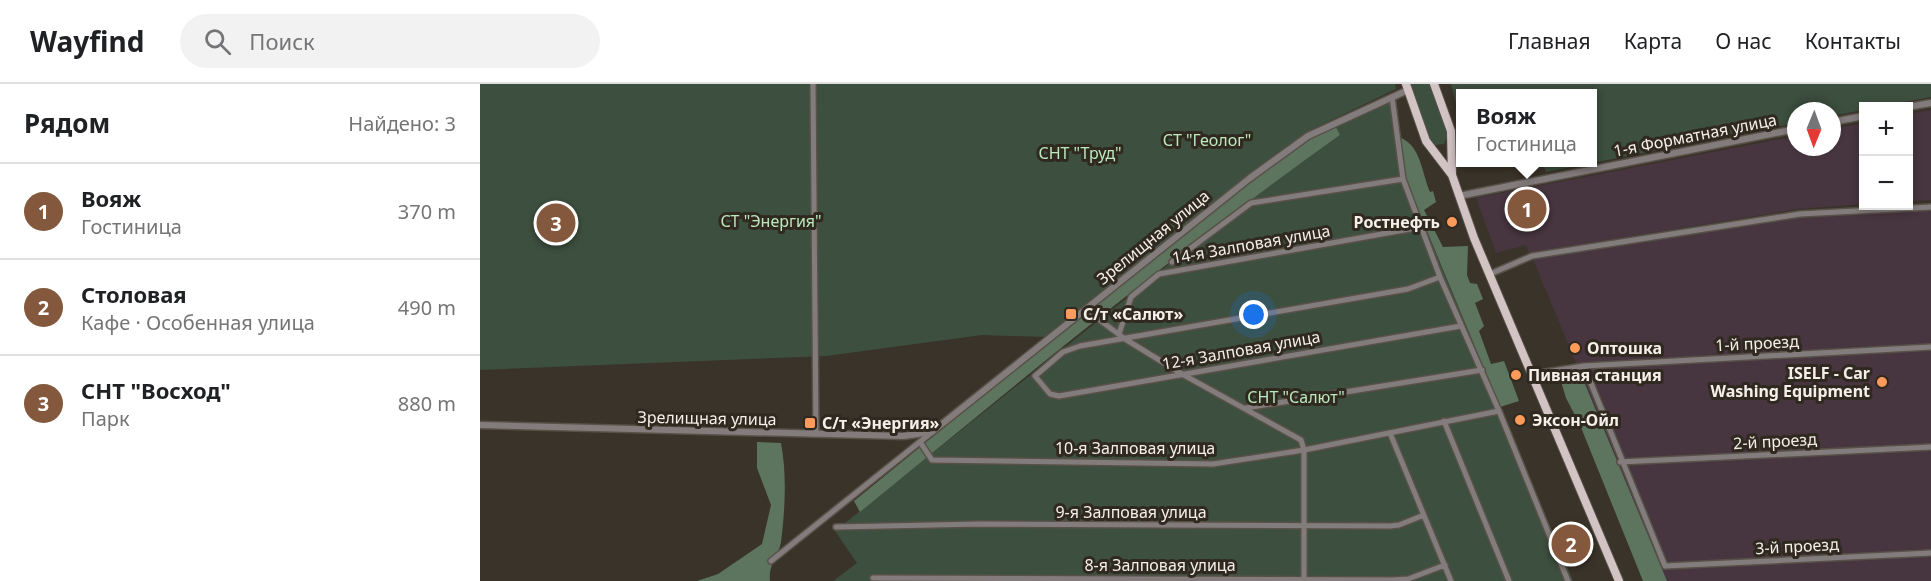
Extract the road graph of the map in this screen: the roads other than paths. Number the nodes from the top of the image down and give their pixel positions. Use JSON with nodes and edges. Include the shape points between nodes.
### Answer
{"nodes":[{"id":1,"x":813,"y":84,"type":"edge"},
{"id":2,"x":1434,"y":84,"type":"edge"},
{"id":3,"x":1407,"y":87,"type":"edge"},
{"id":4,"x":1392,"y":97,"type":"junction"},
{"id":5,"x":1931,"y":103,"type":"edge"},
{"id":6,"x":1913,"y":106,"type":"edge"},
{"id":7,"x":1859,"y":117,"type":"edge"},
{"id":8,"x":1841,"y":120,"type":"edge"},
{"id":9,"x":1787,"y":131,"type":"edge"},
{"id":10,"x":1451,"y":140,"type":"junction"},
{"id":11,"x":1430,"y":146,"type":"junction"},
{"id":12,"x":1452,"y":176,"type":"junction"},
{"id":13,"x":1403,"y":179,"type":"junction"},
{"id":14,"x":1459,"y":196,"type":"junction"},
{"id":15,"x":1931,"y":207,"type":"edge"},
{"id":16,"x":1421,"y":227,"type":"junction"},
{"id":17,"x":1172,"y":262,"type":"dead end"},
{"id":18,"x":1490,"y":274,"type":"junction"},
{"id":19,"x":1440,"y":276,"type":"junction"},
{"id":20,"x":1084,"y":309,"type":"junction"},
{"id":21,"x":1461,"y":326,"type":"junction"},
{"id":22,"x":1119,"y":334,"type":"junction"},
{"id":23,"x":1125,"y":339,"type":"junction"},
{"id":24,"x":1931,"y":347,"type":"edge"},
{"id":25,"x":1584,"y":366,"type":"junction"},
{"id":26,"x":1482,"y":370,"type":"junction"},
{"id":27,"x":1182,"y":374,"type":"junction"},
{"id":28,"x":1533,"y":374,"type":"junction"},
{"id":29,"x":1245,"y":409,"type":"junction"},
{"id":30,"x":1499,"y":411,"type":"junction"},
{"id":31,"x":1444,"y":420,"type":"junction"},
{"id":32,"x":480,"y":425,"type":"edge"},
{"id":33,"x":932,"y":432,"type":"junction"},
{"id":34,"x":1390,"y":433,"type":"junction"},
{"id":35,"x":816,"y":434,"type":"junction"},
{"id":36,"x":920,"y":442,"type":"junction"},
{"id":37,"x":1931,"y":447,"type":"edge"},
{"id":38,"x":1304,"y":450,"type":"junction"},
{"id":39,"x":1620,"y":462,"type":"junction"},
{"id":40,"x":1424,"y":515,"type":"junction"},
{"id":41,"x":1304,"y":526,"type":"junction"},
{"id":42,"x":836,"y":527,"type":"dead end"},
{"id":43,"x":1931,"y":553,"type":"edge"},
{"id":44,"x":771,"y":561,"type":"dead end"},
{"id":45,"x":1445,"y":565,"type":"junction"},
{"id":46,"x":873,"y":578,"type":"dead end"},
{"id":47,"x":1304,"y":580,"type":"edge"},
{"id":48,"x":1451,"y":581,"type":"edge"},
{"id":49,"x":1509,"y":581,"type":"edge"},
{"id":50,"x":1568,"y":581,"type":"edge"},
{"id":51,"x":1619,"y":581,"type":"edge"}],
"edges":[{"from":1,"to":35,"type":"street"},
{"from":2,"to":10,"type":"main road"},
{"from":3,"to":4,"type":"street","name":"Зрелищная улица"},
{"from":3,"to":11,"type":"main road"},
{"from":4,"to":13,"type":"street"},
{"from":4,"to":20,"type":"street","name":"Зрелищная улица","via":[[1308,136]]},
{"from":5,"to":6,"type":"street"},
{"from":7,"to":8,"type":"street"},
{"from":9,"to":14,"type":"street","name":"1-я Форматная улица"},
{"from":10,"to":11,"type":"main road","via":[[1440,149]]},
{"from":10,"to":12,"type":"main road"},
{"from":11,"to":12,"type":"main road"},
{"from":12,"to":14,"type":"main road"},
{"from":13,"to":16,"type":"street"},
{"from":13,"to":17,"type":"street","via":[[1251,203]]},
{"from":14,"to":18,"type":"main road"},
{"from":15,"to":18,"type":"street","via":[[1800,214],[1532,256]]},
{"from":16,"to":19,"type":"street"},
{"from":16,"to":22,"type":"street","name":"14-я Залповая улица","via":[[1159,274],[1131,297]]},
{"from":18,"to":28,"type":"main road"},
{"from":19,"to":21,"type":"street"},
{"from":19,"to":23,"type":"street","via":[[1408,288]]},
{"from":20,"to":22,"type":"street"},
{"from":20,"to":33,"type":"street","name":"Зрелищная улица"},
{"from":21,"to":26,"type":"street"},
{"from":21,"to":27,"type":"street","name":"12-я Залповая улица"},
{"from":22,"to":23,"type":"street"},
{"from":23,"to":27,"type":"street"},
{"from":23,"to":27,"type":"street","name":"12-я Залповая улица","via":[[1063,352],[1035,376],[1054,396]]},
{"from":24,"to":25,"type":"street","name":"1-й проезд"},
{"from":25,"to":28,"type":"street","name":"1-й проезд"},
{"from":25,"to":39,"type":"street"},
{"from":26,"to":29,"type":"street"},
{"from":26,"to":30,"type":"street"},
{"from":27,"to":29,"type":"street"},
{"from":28,"to":51,"type":"main road"},
{"from":29,"to":38,"type":"street","via":[[1295,435]]},
{"from":30,"to":31,"type":"street","name":"10-я Залповая улица"},
{"from":30,"to":50,"type":"street"},
{"from":31,"to":34,"type":"street","name":"10-я Залповая улица"},
{"from":31,"to":49,"type":"street"},
{"from":32,"to":35,"type":"street","name":"Зрелищная улица"},
{"from":33,"to":35,"type":"street","name":"Зрелищная улица","via":[[903,436]]},
{"from":33,"to":36,"type":"street","name":"Зрелищная улица"},
{"from":34,"to":38,"type":"street","name":"10-я Залповая улица"},
{"from":34,"to":40,"type":"street"},
{"from":36,"to":38,"type":"street","name":"10-я Залповая улица","via":[[932,460],[1213,464]]},
{"from":36,"to":44,"type":"street","name":"Зрелищная улица"},
{"from":37,"to":39,"type":"street","name":"2-й проезд"},
{"from":38,"to":41,"type":"street"},
{"from":39,"to":43,"type":"street","name":"3-й проезд","via":[[1665,566]]},
{"from":40,"to":41,"type":"street","name":"9-я Залповая улица","via":[[1400,525]]},
{"from":40,"to":45,"type":"street"},
{"from":41,"to":42,"type":"street","name":"9-я Залповая улица"},
{"from":41,"to":47,"type":"street"},
{"from":45,"to":47,"type":"street","name":"8-я Залповая улица","via":[[1400,579]]},
{"from":45,"to":48,"type":"street"},
{"from":46,"to":47,"type":"street","name":"8-я Залповая улица"}]}
